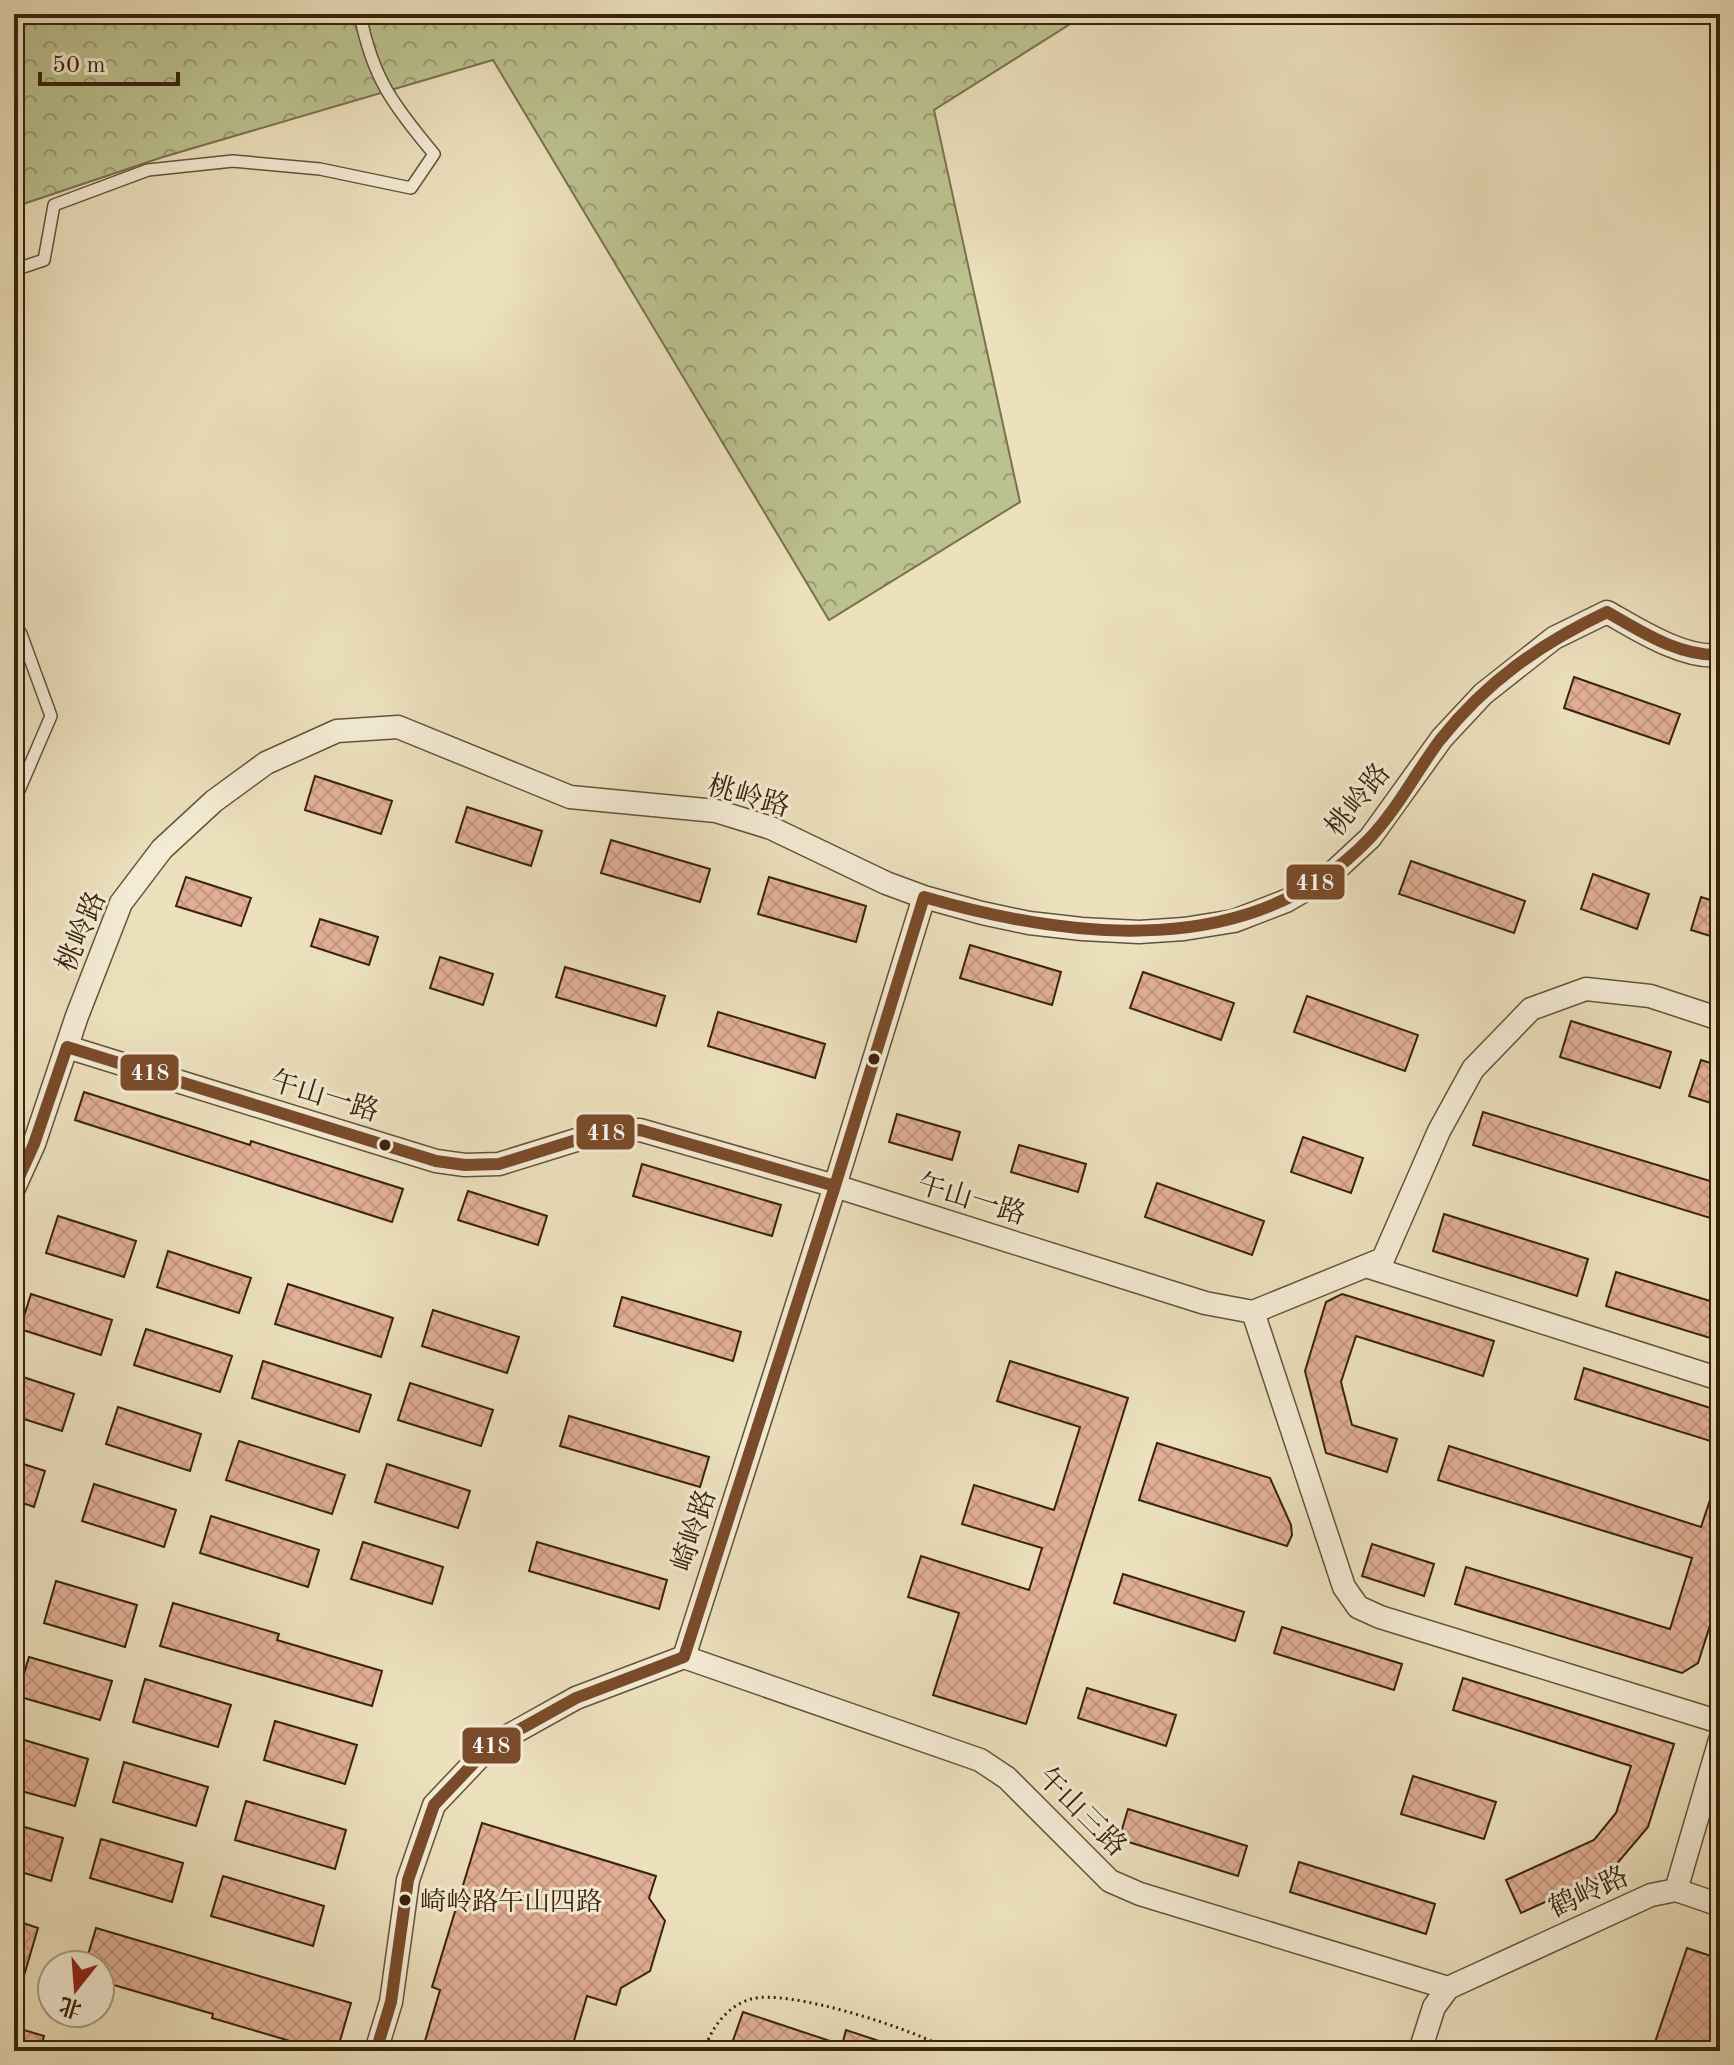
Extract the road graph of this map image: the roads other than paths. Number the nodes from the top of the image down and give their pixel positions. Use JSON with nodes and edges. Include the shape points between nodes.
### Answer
{"nodes":[{"id":1,"x":360,"y":14,"type":"edge"},
{"id":2,"x":14,"y":270,"type":"edge"},
{"id":3,"x":14,"y":622,"type":"edge"},
{"id":4,"x":1720,"y":655,"type":"edge"},
{"id":5,"x":14,"y":802,"type":"edge"},
{"id":6,"x":924,"y":897,"type":"junction"},
{"id":7,"x":1720,"y":1019,"type":"edge"},
{"id":8,"x":67,"y":1047,"type":"junction"},
{"id":9,"x":835,"y":1186,"type":"junction"},
{"id":10,"x":14,"y":1188,"type":"edge"},
{"id":11,"x":1366,"y":1266,"type":"junction"},
{"id":12,"x":1253,"y":1312,"type":"junction"},
{"id":13,"x":1720,"y":1379,"type":"edge"},
{"id":14,"x":684,"y":1657,"type":"junction"},
{"id":15,"x":1720,"y":1722,"type":"edge"},
{"id":16,"x":1720,"y":1740,"type":"edge"},
{"id":17,"x":1676,"y":1890,"type":"junction"},
{"id":18,"x":1720,"y":1905,"type":"edge"},
{"id":19,"x":1448,"y":1988,"type":"junction"},
{"id":20,"x":376,"y":2051,"type":"edge"},
{"id":21,"x":1420,"y":2051,"type":"edge"}],
"edges":[{"from":1,"to":2,"type":"lane","via":[[367,51],[394,105],[434,154],[411,188],[320,169],[233,161],[148,170],[54,205],[44,260]]},
{"from":3,"to":5,"type":"lane","via":[[51,716]]},
{"from":4,"to":6,"type":"street","name":"桃岭路","via":[[1679,649],[1607,612],[1554,638],[1483,694],[1442,738],[1370,838],[1328,877],[1234,921],[1139,932],[1029,923]]},
{"from":6,"to":8,"type":"street","name":"桃岭路","via":[[771,828],[716,811],[570,797],[398,727],[337,731],[266,763],[162,849],[121,903]]},
{"from":6,"to":9,"type":"street","name":"崎岭路"},
{"from":7,"to":11,"type":"street","via":[[1650,996],[1586,989],[1531,1009],[1473,1069],[1439,1131],[1383,1259]]},
{"from":8,"to":9,"type":"street","name":"午山一路","via":[[436,1161],[499,1164],[602,1132],[640,1130]]},
{"from":8,"to":10,"type":"street","name":"桃岭路"},
{"from":9,"to":12,"type":"street","name":"午山一路","via":[[1205,1303]]},
{"from":9,"to":14,"type":"street","name":"崎岭路"},
{"from":11,"to":12,"type":"street"},
{"from":11,"to":13,"type":"street"},
{"from":12,"to":15,"type":"street","via":[[1344,1587],[1358,1607]]},
{"from":14,"to":19,"type":"street","name":"午山三路","via":[[980,1760],[1007,1778],[1110,1881],[1140,1894]]},
{"from":14,"to":20,"type":"street","via":[[576,1698],[490,1746],[434,1805],[408,1880],[391,2002]]},
{"from":16,"to":17,"type":"street"},
{"from":17,"to":18,"type":"street"},
{"from":17,"to":19,"type":"street","name":"鹤岭路","via":[[1651,1895]]},
{"from":19,"to":21,"type":"street","via":[[1434,2007]]}]}
